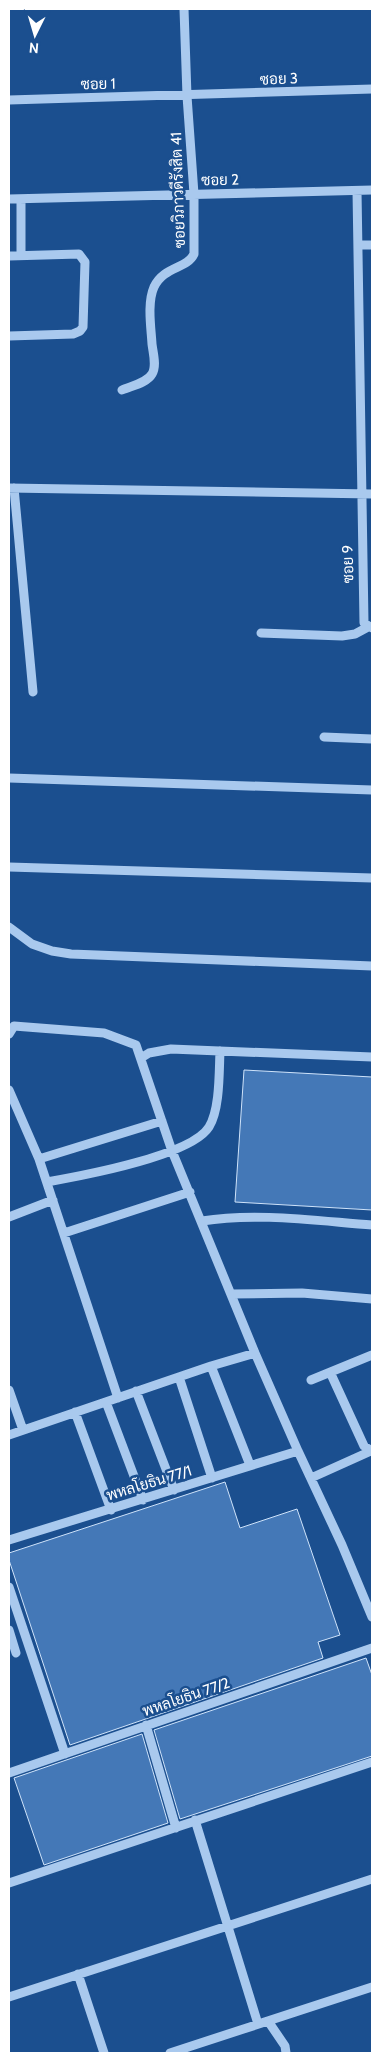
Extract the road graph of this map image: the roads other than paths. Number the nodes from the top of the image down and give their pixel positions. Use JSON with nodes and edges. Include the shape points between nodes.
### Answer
{"nodes":[{"id":1,"x":184,"y":9,"type":"edge"},
{"id":2,"x":372,"y":90,"type":"edge"},
{"id":3,"x":187,"y":96,"type":"junction"},
{"id":4,"x":9,"y":100,"type":"edge"},
{"id":5,"x":372,"y":190,"type":"edge"},
{"id":6,"x":358,"y":191,"type":"junction"},
{"id":7,"x":194,"y":194,"type":"junction"},
{"id":8,"x":9,"y":199,"type":"edge"},
{"id":9,"x":21,"y":199,"type":"junction"},
{"id":10,"x":358,"y":245,"type":"junction"},
{"id":11,"x":372,"y":245,"type":"edge"},
{"id":12,"x":9,"y":256,"type":"edge"},
{"id":13,"x":21,"y":256,"type":"junction"},
{"id":14,"x":9,"y":336,"type":"edge"},
{"id":15,"x":122,"y":390,"type":"dead end"},
{"id":16,"x":12,"y":488,"type":"edge"},
{"id":17,"x":361,"y":494,"type":"junction"},
{"id":18,"x":372,"y":494,"type":"edge"},
{"id":19,"x":370,"y":628,"type":"edge"},
{"id":20,"x":261,"y":633,"type":"dead end"},
{"id":21,"x":33,"y":692,"type":"dead end"},
{"id":22,"x":324,"y":737,"type":"dead end"},
{"id":23,"x":372,"y":739,"type":"edge"},
{"id":24,"x":9,"y":778,"type":"edge"},
{"id":25,"x":372,"y":790,"type":"edge"},
{"id":26,"x":9,"y":867,"type":"edge"},
{"id":27,"x":372,"y":878,"type":"edge"},
{"id":28,"x":9,"y":927,"type":"edge"},
{"id":29,"x":372,"y":966,"type":"edge"},
{"id":30,"x":11,"y":1024,"type":"edge"},
{"id":31,"x":9,"y":1034,"type":"edge"},
{"id":32,"x":220,"y":1051,"type":"junction"},
{"id":33,"x":372,"y":1057,"type":"edge"},
{"id":34,"x":141,"y":1058,"type":"junction"},
{"id":35,"x":9,"y":1090,"type":"edge"},
{"id":36,"x":162,"y":1121,"type":"junction"},
{"id":37,"x":172,"y":1151,"type":"junction"},
{"id":38,"x":39,"y":1159,"type":"junction"},
{"id":39,"x":47,"y":1182,"type":"junction"},
{"id":40,"x":190,"y":1192,"type":"junction"},
{"id":41,"x":53,"y":1200,"type":"junction"},
{"id":42,"x":9,"y":1217,"type":"edge"},
{"id":43,"x":202,"y":1221,"type":"junction"},
{"id":44,"x":372,"y":1224,"type":"edge"},
{"id":45,"x":64,"y":1233,"type":"junction"},
{"id":46,"x":231,"y":1294,"type":"junction"},
{"id":47,"x":372,"y":1299,"type":"edge"},
{"id":48,"x":255,"y":1353,"type":"junction"},
{"id":49,"x":372,"y":1355,"type":"edge"},
{"id":50,"x":211,"y":1366,"type":"junction"},
{"id":51,"x":330,"y":1372,"type":"junction"},
{"id":52,"x":178,"y":1377,"type":"junction"},
{"id":53,"x":311,"y":1380,"type":"dead end"},
{"id":54,"x":9,"y":1390,"type":"edge"},
{"id":55,"x":136,"y":1392,"type":"junction"},
{"id":56,"x":118,"y":1398,"type":"junction"},
{"id":57,"x":106,"y":1402,"type":"junction"},
{"id":58,"x":75,"y":1412,"type":"junction"},
{"id":59,"x":22,"y":1430,"type":"junction"},
{"id":60,"x":9,"y":1435,"type":"edge"},
{"id":61,"x":298,"y":1451,"type":"junction"},
{"id":62,"x":372,"y":1451,"type":"edge"},
{"id":63,"x":250,"y":1465,"type":"junction"},
{"id":64,"x":212,"y":1478,"type":"junction"},
{"id":65,"x":310,"y":1478,"type":"junction"},
{"id":66,"x":174,"y":1490,"type":"junction"},
{"id":67,"x":143,"y":1500,"type":"junction"},
{"id":68,"x":111,"y":1510,"type":"junction"},
{"id":69,"x":9,"y":1540,"type":"edge"},
{"id":70,"x":9,"y":1587,"type":"edge"},
{"id":71,"x":372,"y":1617,"type":"edge"},
{"id":72,"x":9,"y":1630,"type":"edge"},
{"id":73,"x":372,"y":1648,"type":"edge"},
{"id":74,"x":30,"y":1649,"type":"junction"},
{"id":75,"x":12,"y":1655,"type":"edge"},
{"id":76,"x":146,"y":1725,"type":"junction"},
{"id":77,"x":65,"y":1754,"type":"junction"},
{"id":78,"x":372,"y":1762,"type":"edge"},
{"id":79,"x":9,"y":1773,"type":"edge"},
{"id":80,"x":195,"y":1820,"type":"junction"},
{"id":81,"x":176,"y":1828,"type":"junction"},
{"id":82,"x":372,"y":1878,"type":"edge"},
{"id":83,"x":9,"y":1883,"type":"edge"},
{"id":84,"x":227,"y":1926,"type":"junction"},
{"id":85,"x":78,"y":1974,"type":"junction"},
{"id":86,"x":372,"y":1987,"type":"edge"},
{"id":87,"x":9,"y":1997,"type":"edge"},
{"id":88,"x":268,"y":2021,"type":"junction"},
{"id":89,"x":258,"y":2024,"type":"junction"},
{"id":90,"x":104,"y":2053,"type":"edge"},
{"id":91,"x":170,"y":2053,"type":"edge"},
{"id":92,"x":286,"y":2053,"type":"edge"}],
"edges":[{"from":1,"to":3,"type":"street","name":"ซอยวิภาวดีรังสิต 41"},
{"from":2,"to":3,"type":"street","name":"ซอย 3"},
{"from":3,"to":4,"type":"street","name":"ซอย 1"},
{"from":3,"to":7,"type":"street","name":"ซอยวิภาวดีรังสิต 41"},
{"from":5,"to":6,"type":"street","name":"ซอย 2"},
{"from":6,"to":7,"type":"street","name":"ซอย 2"},
{"from":6,"to":10,"type":"street","name":"ซอย 9"},
{"from":7,"to":9,"type":"street","name":"ซอย 2"},
{"from":7,"to":15,"type":"street","name":"ซอยวิภาวดีรังสิต 41","via":[[192,259],[165,273],[153,289],[150,304],[153,374]]},
{"from":8,"to":9,"type":"street","name":"ซอย 2"},
{"from":9,"to":13,"type":"street"},
{"from":10,"to":11,"type":"street"},
{"from":10,"to":17,"type":"street","name":"ซอย 9"},
{"from":12,"to":13,"type":"street"},
{"from":13,"to":14,"type":"street","via":[[79,254],[83,257],[83,327],[73,334]]},
{"from":16,"to":17,"type":"street"},
{"from":16,"to":21,"type":"street"},
{"from":17,"to":18,"type":"street"},
{"from":17,"to":19,"type":"street","name":"ซอย 9","via":[[364,623]]},
{"from":19,"to":20,"type":"street","via":[[342,636]]},
{"from":22,"to":23,"type":"street"},
{"from":24,"to":25,"type":"street"},
{"from":26,"to":27,"type":"street"},
{"from":28,"to":29,"type":"street","via":[[32,944],[71,954]]},
{"from":30,"to":31,"type":"street"},
{"from":30,"to":34,"type":"street","via":[[104,1033],[136,1045]]},
{"from":32,"to":33,"type":"street"},
{"from":32,"to":34,"type":"street","via":[[171,1049]]},
{"from":32,"to":37,"type":"street","via":[[214,1117],[208,1129]]},
{"from":34,"to":36,"type":"street"},
{"from":35,"to":38,"type":"street"},
{"from":36,"to":37,"type":"street"},
{"from":36,"to":38,"type":"street"},
{"from":37,"to":39,"type":"street","via":[[121,1167]]},
{"from":37,"to":40,"type":"street"},
{"from":38,"to":39,"type":"street"},
{"from":39,"to":41,"type":"street"},
{"from":40,"to":43,"type":"street"},
{"from":40,"to":45,"type":"street"},
{"from":41,"to":42,"type":"street"},
{"from":41,"to":45,"type":"street"},
{"from":43,"to":44,"type":"street","via":[[229,1217]]},
{"from":43,"to":46,"type":"street"},
{"from":45,"to":56,"type":"street"},
{"from":46,"to":47,"type":"street","via":[[302,1293]]},
{"from":46,"to":48,"type":"street"},
{"from":48,"to":50,"type":"street"},
{"from":48,"to":61,"type":"street"},
{"from":49,"to":51,"type":"street"},
{"from":50,"to":52,"type":"street"},
{"from":50,"to":63,"type":"street"},
{"from":51,"to":53,"type":"street"},
{"from":51,"to":62,"type":"street","via":[[364,1446]]},
{"from":52,"to":55,"type":"street"},
{"from":52,"to":64,"type":"street"},
{"from":54,"to":59,"type":"street"},
{"from":55,"to":56,"type":"street"},
{"from":55,"to":66,"type":"street"},
{"from":56,"to":57,"type":"street"},
{"from":57,"to":58,"type":"street"},
{"from":57,"to":67,"type":"street"},
{"from":58,"to":59,"type":"street"},
{"from":58,"to":68,"type":"street"},
{"from":59,"to":60,"type":"street"},
{"from":61,"to":63,"type":"street","name":"พหลโยธิน 77/1"},
{"from":61,"to":65,"type":"street"},
{"from":62,"to":65,"type":"street"},
{"from":63,"to":64,"type":"street","name":"พหลโยธิน 77/1"},
{"from":64,"to":66,"type":"street","name":"พหลโยธิน 77/1"},
{"from":65,"to":71,"type":"street"},
{"from":66,"to":67,"type":"street","name":"พหลโยธิน 77/1"},
{"from":67,"to":68,"type":"street","name":"พหลโยธิน 77/1"},
{"from":68,"to":69,"type":"street","name":"พหลโยธิน 77/1"},
{"from":70,"to":74,"type":"street"},
{"from":72,"to":75,"type":"street"},
{"from":73,"to":76,"type":"street","name":"พหลโยธิน 77/2"},
{"from":74,"to":75,"type":"street"},
{"from":74,"to":77,"type":"street"},
{"from":76,"to":77,"type":"street","name":"พหลโยธิน 77/2"},
{"from":76,"to":81,"type":"street"},
{"from":77,"to":79,"type":"street","name":"พหลโยธิน 77/2"},
{"from":78,"to":80,"type":"street"},
{"from":80,"to":81,"type":"street"},
{"from":80,"to":84,"type":"street"},
{"from":81,"to":83,"type":"street"},
{"from":82,"to":84,"type":"street"},
{"from":84,"to":85,"type":"street"},
{"from":84,"to":89,"type":"street"},
{"from":85,"to":87,"type":"street"},
{"from":85,"to":90,"type":"street"},
{"from":86,"to":88,"type":"street"},
{"from":88,"to":89,"type":"street"},
{"from":88,"to":92,"type":"street"},
{"from":89,"to":91,"type":"street"}]}
